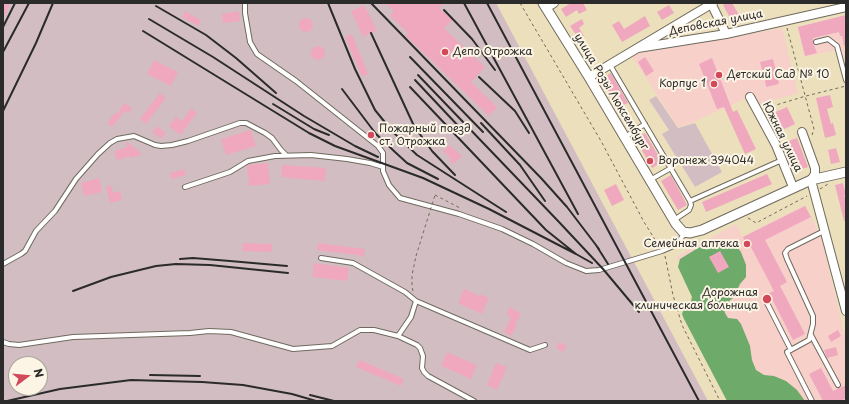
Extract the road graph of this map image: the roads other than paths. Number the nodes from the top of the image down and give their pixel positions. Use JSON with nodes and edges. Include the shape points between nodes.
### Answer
{"nodes":[{"id":1,"x":245,"y":3,"type":"edge"},
{"id":2,"x":554,"y":3,"type":"edge"},
{"id":3,"x":712,"y":3,"type":"edge"},
{"id":4,"x":544,"y":6,"type":"edge"},
{"id":5,"x":846,"y":7,"type":"edge"},
{"id":6,"x":726,"y":34,"type":"junction"},
{"id":7,"x":816,"y":42,"type":"dead end"},
{"id":8,"x":638,"y":48,"type":"junction"},
{"id":9,"x":610,"y":65,"type":"junction"},
{"id":10,"x":590,"y":77,"type":"junction"},
{"id":11,"x":846,"y":80,"type":"edge"},
{"id":12,"x":750,"y":97,"type":"dead end"},
{"id":13,"x":645,"y":124,"type":"junction"},
{"id":14,"x":803,"y":136,"type":"road end"},
{"id":15,"x":625,"y":137,"type":"junction"},
{"id":16,"x":286,"y":155,"type":"junction"},
{"id":17,"x":782,"y":160,"type":"junction"},
{"id":18,"x":383,"y":167,"type":"junction"},
{"id":19,"x":670,"y":168,"type":"junction"},
{"id":20,"x":846,"y":172,"type":"edge"},
{"id":21,"x":650,"y":180,"type":"junction"},
{"id":22,"x":810,"y":180,"type":"junction"},
{"id":23,"x":185,"y":187,"type":"dead end"},
{"id":24,"x":793,"y":187,"type":"junction"},
{"id":25,"x":690,"y":201,"type":"junction"},
{"id":26,"x":674,"y":220,"type":"junction"},
{"id":27,"x":824,"y":231,"type":"junction"},
{"id":28,"x":686,"y":233,"type":"junction"},
{"id":29,"x":321,"y":258,"type":"dead end"},
{"id":30,"x":3,"y":264,"type":"edge"},
{"id":31,"x":765,"y":299,"type":"dead end"},
{"id":32,"x":416,"y":301,"type":"junction"},
{"id":33,"x":846,"y":311,"type":"edge"},
{"id":34,"x":811,"y":335,"type":"junction"},
{"id":35,"x":398,"y":336,"type":"junction"},
{"id":36,"x":3,"y":342,"type":"edge"},
{"id":37,"x":545,"y":345,"type":"dead end"},
{"id":38,"x":791,"y":350,"type":"junction"},
{"id":39,"x":838,"y":385,"type":"dead end"},
{"id":40,"x":474,"y":401,"type":"edge"},
{"id":41,"x":812,"y":401,"type":"edge"}],
"edges":[{"from":1,"to":18,"type":"lane","via":[[250,42],[257,54],[296,80],[378,146],[383,153]]},
{"from":2,"to":4,"type":"street"},
{"from":3,"to":6,"type":"street"},
{"from":3,"to":8,"type":"street"},
{"from":4,"to":10,"type":"street","name":"улица Розы Люксембург"},
{"from":5,"to":6,"type":"street","name":"Деповская улица"},
{"from":6,"to":8,"type":"street","name":"Деповская улица"},
{"from":7,"to":11,"type":"lane","via":[[828,39],[837,46]]},
{"from":8,"to":9,"type":"street"},
{"from":9,"to":10,"type":"street"},
{"from":9,"to":13,"type":"lane"},
{"from":10,"to":15,"type":"street","name":"улица Розы Люксембург"},
{"from":12,"to":17,"type":"street","name":"Южная улица"},
{"from":13,"to":15,"type":"lane"},
{"from":13,"to":19,"type":"lane"},
{"from":14,"to":22,"type":"street","via":[[815,168],[815,174]]},
{"from":15,"to":21,"type":"street","name":"улица Розы Люксембург"},
{"from":16,"to":18,"type":"lane","via":[[347,159],[370,162]]},
{"from":16,"to":23,"type":"lane","via":[[248,161],[230,172]]},
{"from":16,"to":30,"type":"lane","via":[[272,138],[246,123],[172,145],[155,145],[134,136],[117,139],[98,154],[76,179],[55,211],[36,231],[25,251]]},
{"from":17,"to":24,"type":"street","name":"Южная улица"},
{"from":17,"to":25,"type":"lane"},
{"from":18,"to":28,"type":"lane","via":[[389,185],[400,198],[502,229],[586,271],[663,254],[676,245]]},
{"from":19,"to":21,"type":"lane"},
{"from":19,"to":25,"type":"lane"},
{"from":20,"to":22,"type":"street"},
{"from":21,"to":26,"type":"street","name":"улица Розы Люксембург"},
{"from":22,"to":24,"type":"street"},
{"from":22,"to":27,"type":"street","name":"Южная улица"},
{"from":24,"to":28,"type":"street","via":[[702,230]]},
{"from":25,"to":26,"type":"lane","via":[[689,210]]},
{"from":26,"to":28,"type":"street","name":"улица Розы Люксембург"},
{"from":27,"to":33,"type":"street","name":"Южная улица"},
{"from":27,"to":34,"type":"lane","via":[[788,249],[785,253],[812,312],[814,320]]},
{"from":29,"to":32,"type":"lane","via":[[353,263],[405,292]]},
{"from":31,"to":38,"type":"lane"},
{"from":32,"to":35,"type":"lane","via":[[411,317]]},
{"from":32,"to":37,"type":"lane","via":[[530,350]]},
{"from":34,"to":38,"type":"lane","via":[[806,342]]},
{"from":34,"to":39,"type":"lane"},
{"from":35,"to":36,"type":"lane","via":[[374,330],[360,330],[332,346],[293,349],[231,332],[209,331],[73,337],[19,345]]},
{"from":35,"to":40,"type":"lane","via":[[420,348],[423,356],[422,368],[428,376]]},
{"from":38,"to":41,"type":"lane","via":[[787,352]]}]}
